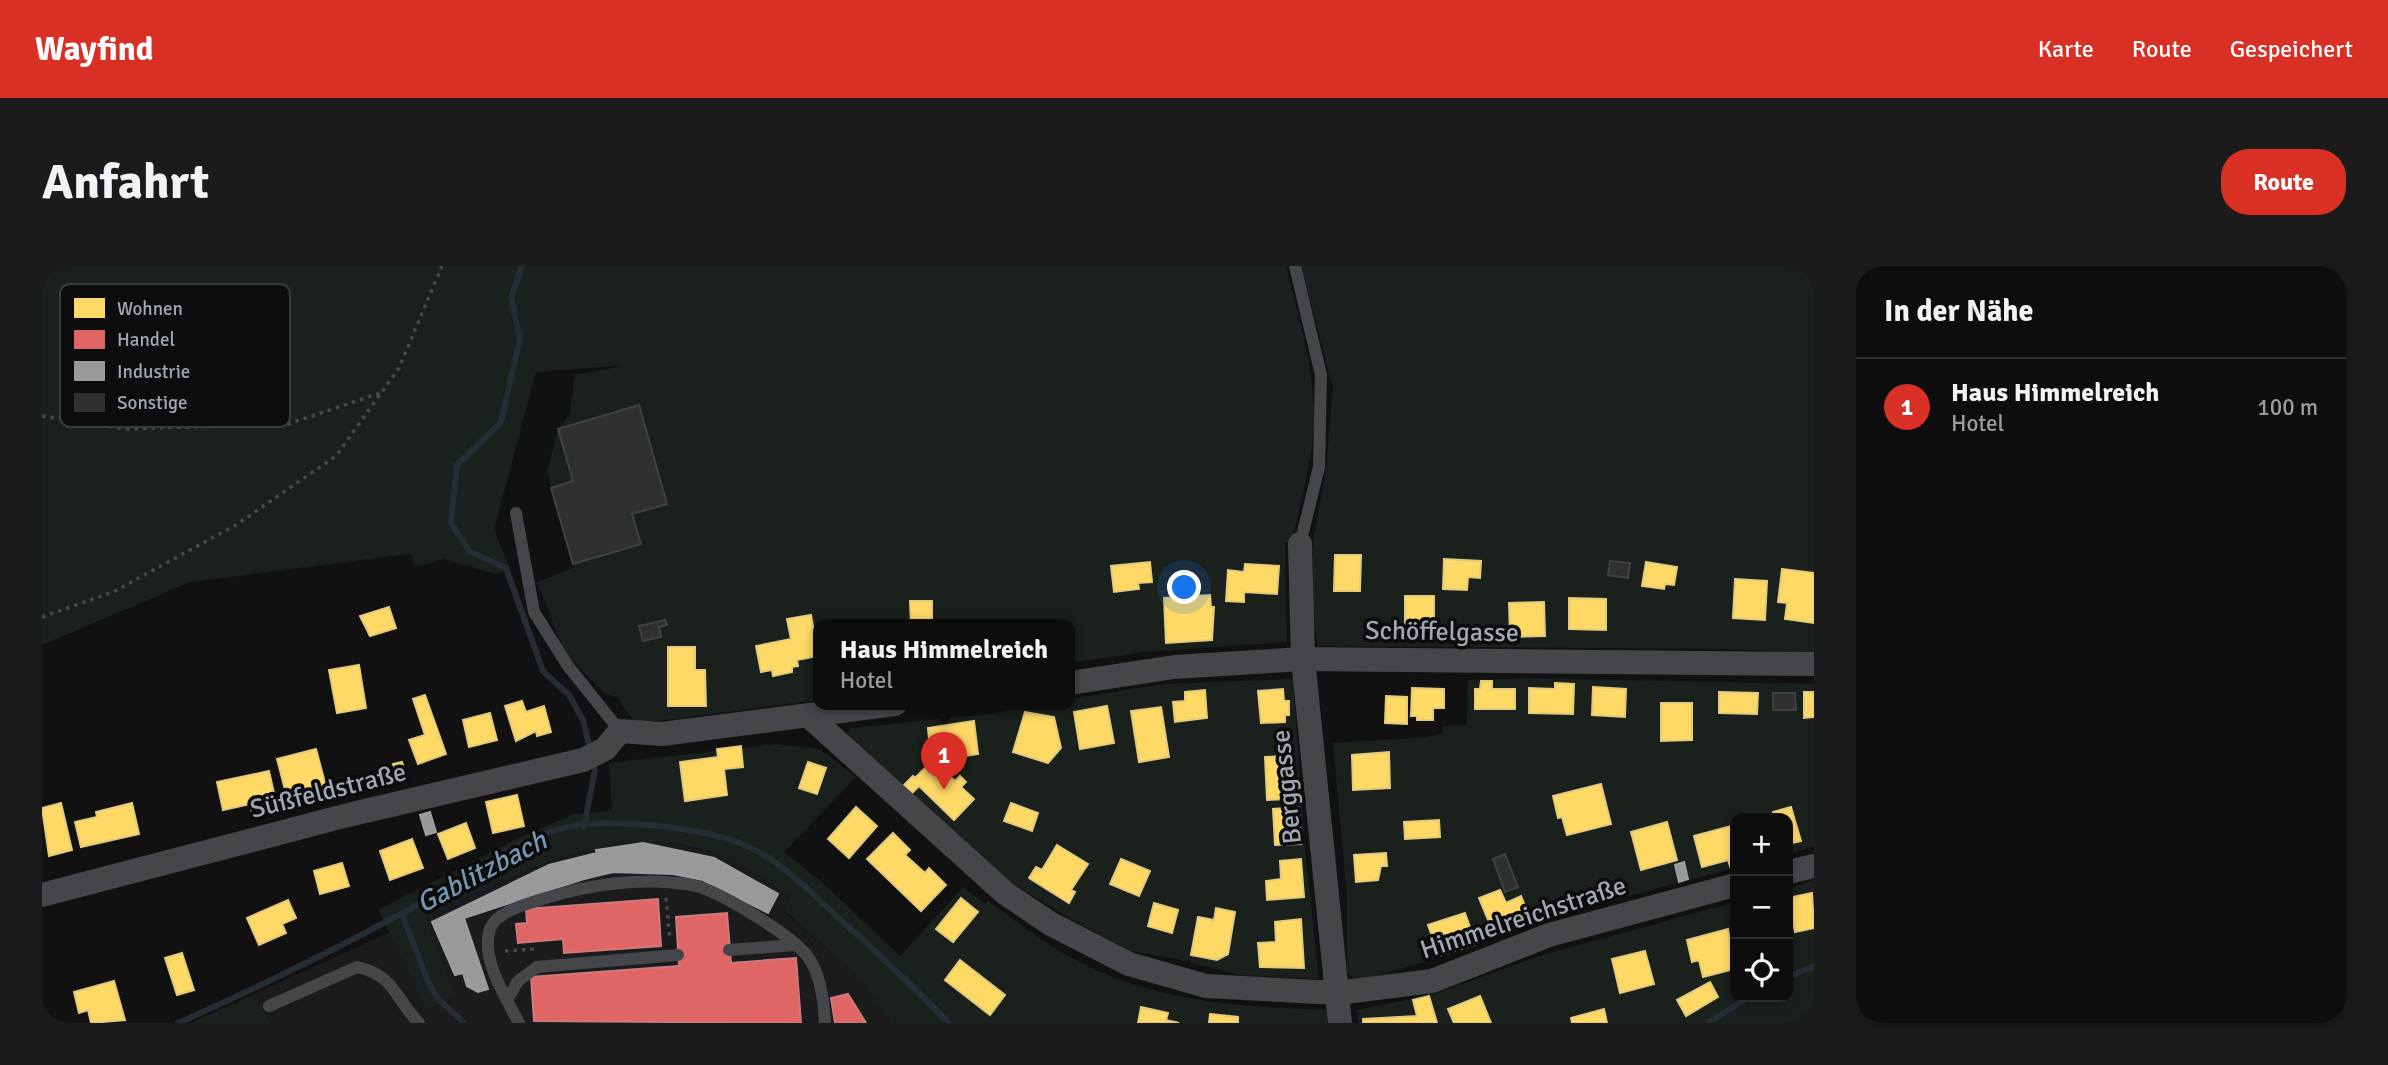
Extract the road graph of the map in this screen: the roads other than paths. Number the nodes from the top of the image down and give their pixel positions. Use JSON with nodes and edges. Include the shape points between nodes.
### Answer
{"nodes":[{"id":1,"x":1295,"y":266,"type":"edge"},
{"id":2,"x":516,"y":513,"type":"dead end"},
{"id":3,"x":1300,"y":544,"type":"joint"},
{"id":4,"x":1303,"y":659,"type":"junction"},
{"id":5,"x":1814,"y":664,"type":"edge"},
{"id":6,"x":1075,"y":682,"type":"edge"},
{"id":7,"x":859,"y":710,"type":"edge"},
{"id":8,"x":810,"y":718,"type":"junction"},
{"id":9,"x":620,"y":731,"type":"junction"},
{"id":10,"x":1814,"y":866,"type":"edge"},
{"id":11,"x":1793,"y":871,"type":"edge"},
{"id":12,"x":1730,"y":886,"type":"edge"},
{"id":13,"x":42,"y":895,"type":"edge"},
{"id":14,"x":794,"y":945,"type":"junction"},
{"id":15,"x":729,"y":950,"type":"dead end"},
{"id":16,"x":675,"y":955,"type":"road end"},
{"id":17,"x":1337,"y":993,"type":"junction"},
{"id":18,"x":507,"y":1000,"type":"junction"},
{"id":19,"x":269,"y":1006,"type":"dead end"},
{"id":20,"x":516,"y":1022,"type":"edge"},
{"id":21,"x":419,"y":1023,"type":"edge"},
{"id":22,"x":825,"y":1023,"type":"edge"},
{"id":23,"x":1340,"y":1023,"type":"edge"}],
"edges":[{"from":1,"to":3,"type":"lane","via":[[1321,375],[1319,467]]},
{"from":2,"to":9,"type":"lane","via":[[534,612],[568,666]]},
{"from":3,"to":4,"type":"street","name":"Berggasse"},
{"from":4,"to":5,"type":"street","name":"Schöffelgasse"},
{"from":4,"to":6,"type":"street","name":"Schöffelgasse","via":[[1174,667]]},
{"from":4,"to":17,"type":"street","name":"Berggasse"},
{"from":7,"to":8,"type":"street"},
{"from":8,"to":9,"type":"street","via":[[662,734]]},
{"from":8,"to":17,"type":"street","name":"Himmelreichstraße","via":[[963,858],[1051,924],[1129,964],[1206,986]]},
{"from":9,"to":13,"type":"street","name":"Süßfeldstraße","via":[[591,757]]},
{"from":10,"to":11,"type":"street"},
{"from":12,"to":17,"type":"street","name":"Himmelreichstraße","via":[[1549,935],[1432,981]]},
{"from":14,"to":15,"type":"lane"},
{"from":14,"to":18,"type":"lane","via":[[706,888],[665,882],[559,894],[526,904],[492,924],[489,953]]},
{"from":14,"to":22,"type":"lane","via":[[809,959],[821,987]]},
{"from":16,"to":18,"type":"lane","via":[[537,967],[525,974]]},
{"from":17,"to":23,"type":"street","name":"Berggasse"},
{"from":18,"to":20,"type":"lane"},
{"from":19,"to":21,"type":"lane","via":[[358,967],[383,978]]}]}
